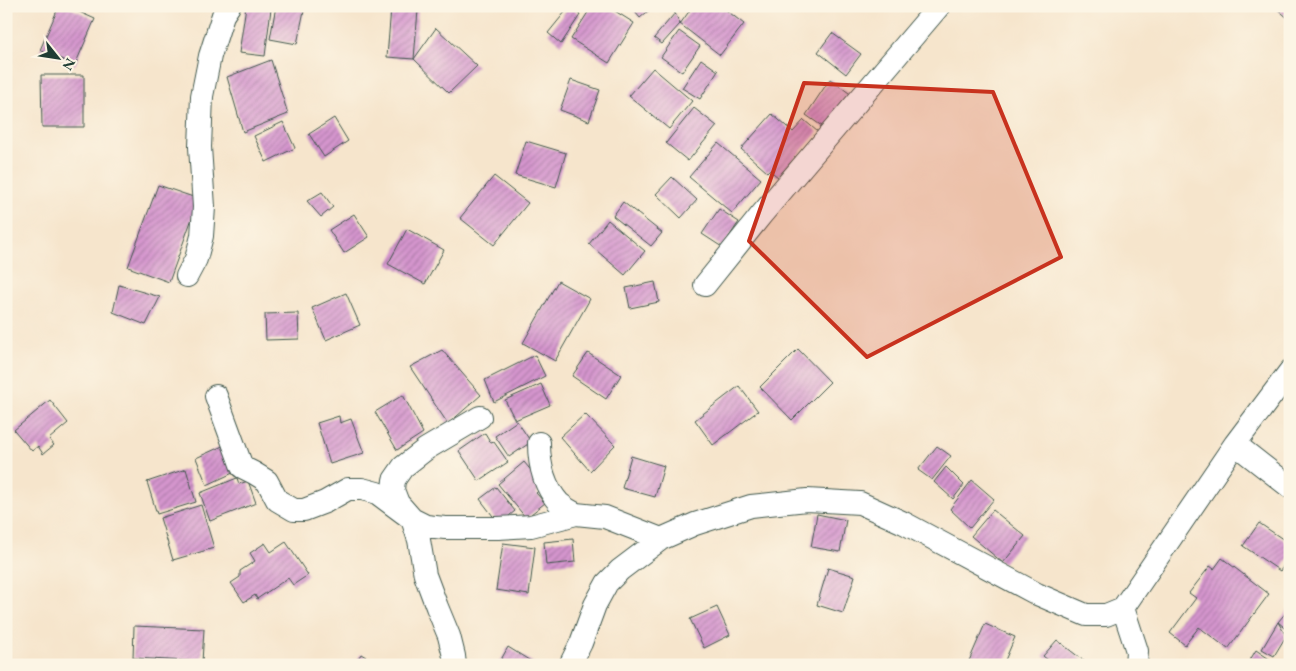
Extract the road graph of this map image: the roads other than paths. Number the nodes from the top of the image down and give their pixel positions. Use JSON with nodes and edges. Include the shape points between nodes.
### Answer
{"nodes":[{"id":1,"x":229,"y":6,"type":"edge"},
{"id":2,"x":939,"y":6,"type":"edge"},
{"id":3,"x":186,"y":276,"type":"dead end"},
{"id":4,"x":705,"y":285,"type":"dead end"},
{"id":5,"x":1290,"y":371,"type":"edge"},
{"id":6,"x":216,"y":396,"type":"dead end"},
{"id":7,"x":480,"y":417,"type":"dead end"},
{"id":8,"x":539,"y":443,"type":"dead end"},
{"id":9,"x":1235,"y":444,"type":"junction"},
{"id":10,"x":1290,"y":487,"type":"edge"},
{"id":11,"x":576,"y":514,"type":"junction"},
{"id":12,"x":412,"y":518,"type":"junction"},
{"id":13,"x":661,"y":539,"type":"junction"},
{"id":14,"x":1123,"y":608,"type":"junction"},
{"id":15,"x":455,"y":665,"type":"edge"},
{"id":16,"x":570,"y":665,"type":"edge"},
{"id":17,"x":1136,"y":665,"type":"edge"}],
"edges":[{"from":1,"to":3,"type":"street","via":[[210,56],[202,96],[202,236],[196,259]]},
{"from":2,"to":4,"type":"street"},
{"from":5,"to":9,"type":"street"},
{"from":6,"to":12,"type":"street","via":[[242,467],[267,482],[277,500],[294,510],[304,510],[348,490],[362,489],[377,493]]},
{"from":7,"to":12,"type":"street","via":[[426,449],[403,467],[394,480],[393,490],[398,503]]},
{"from":8,"to":11,"type":"street","via":[[539,458],[550,491],[560,504]]},
{"from":9,"to":10,"type":"street"},
{"from":9,"to":14,"type":"street"},
{"from":11,"to":12,"type":"street","via":[[531,526],[498,528],[426,526]]},
{"from":11,"to":13,"type":"street","via":[[605,517]]},
{"from":12,"to":15,"type":"street","via":[[425,575],[449,636]]},
{"from":13,"to":14,"type":"street","via":[[751,506],[807,500],[860,503],[1037,594],[1086,615],[1106,615]]},
{"from":13,"to":16,"type":"street","via":[[607,583]]},
{"from":14,"to":17,"type":"street","via":[[1137,651]]}]}
